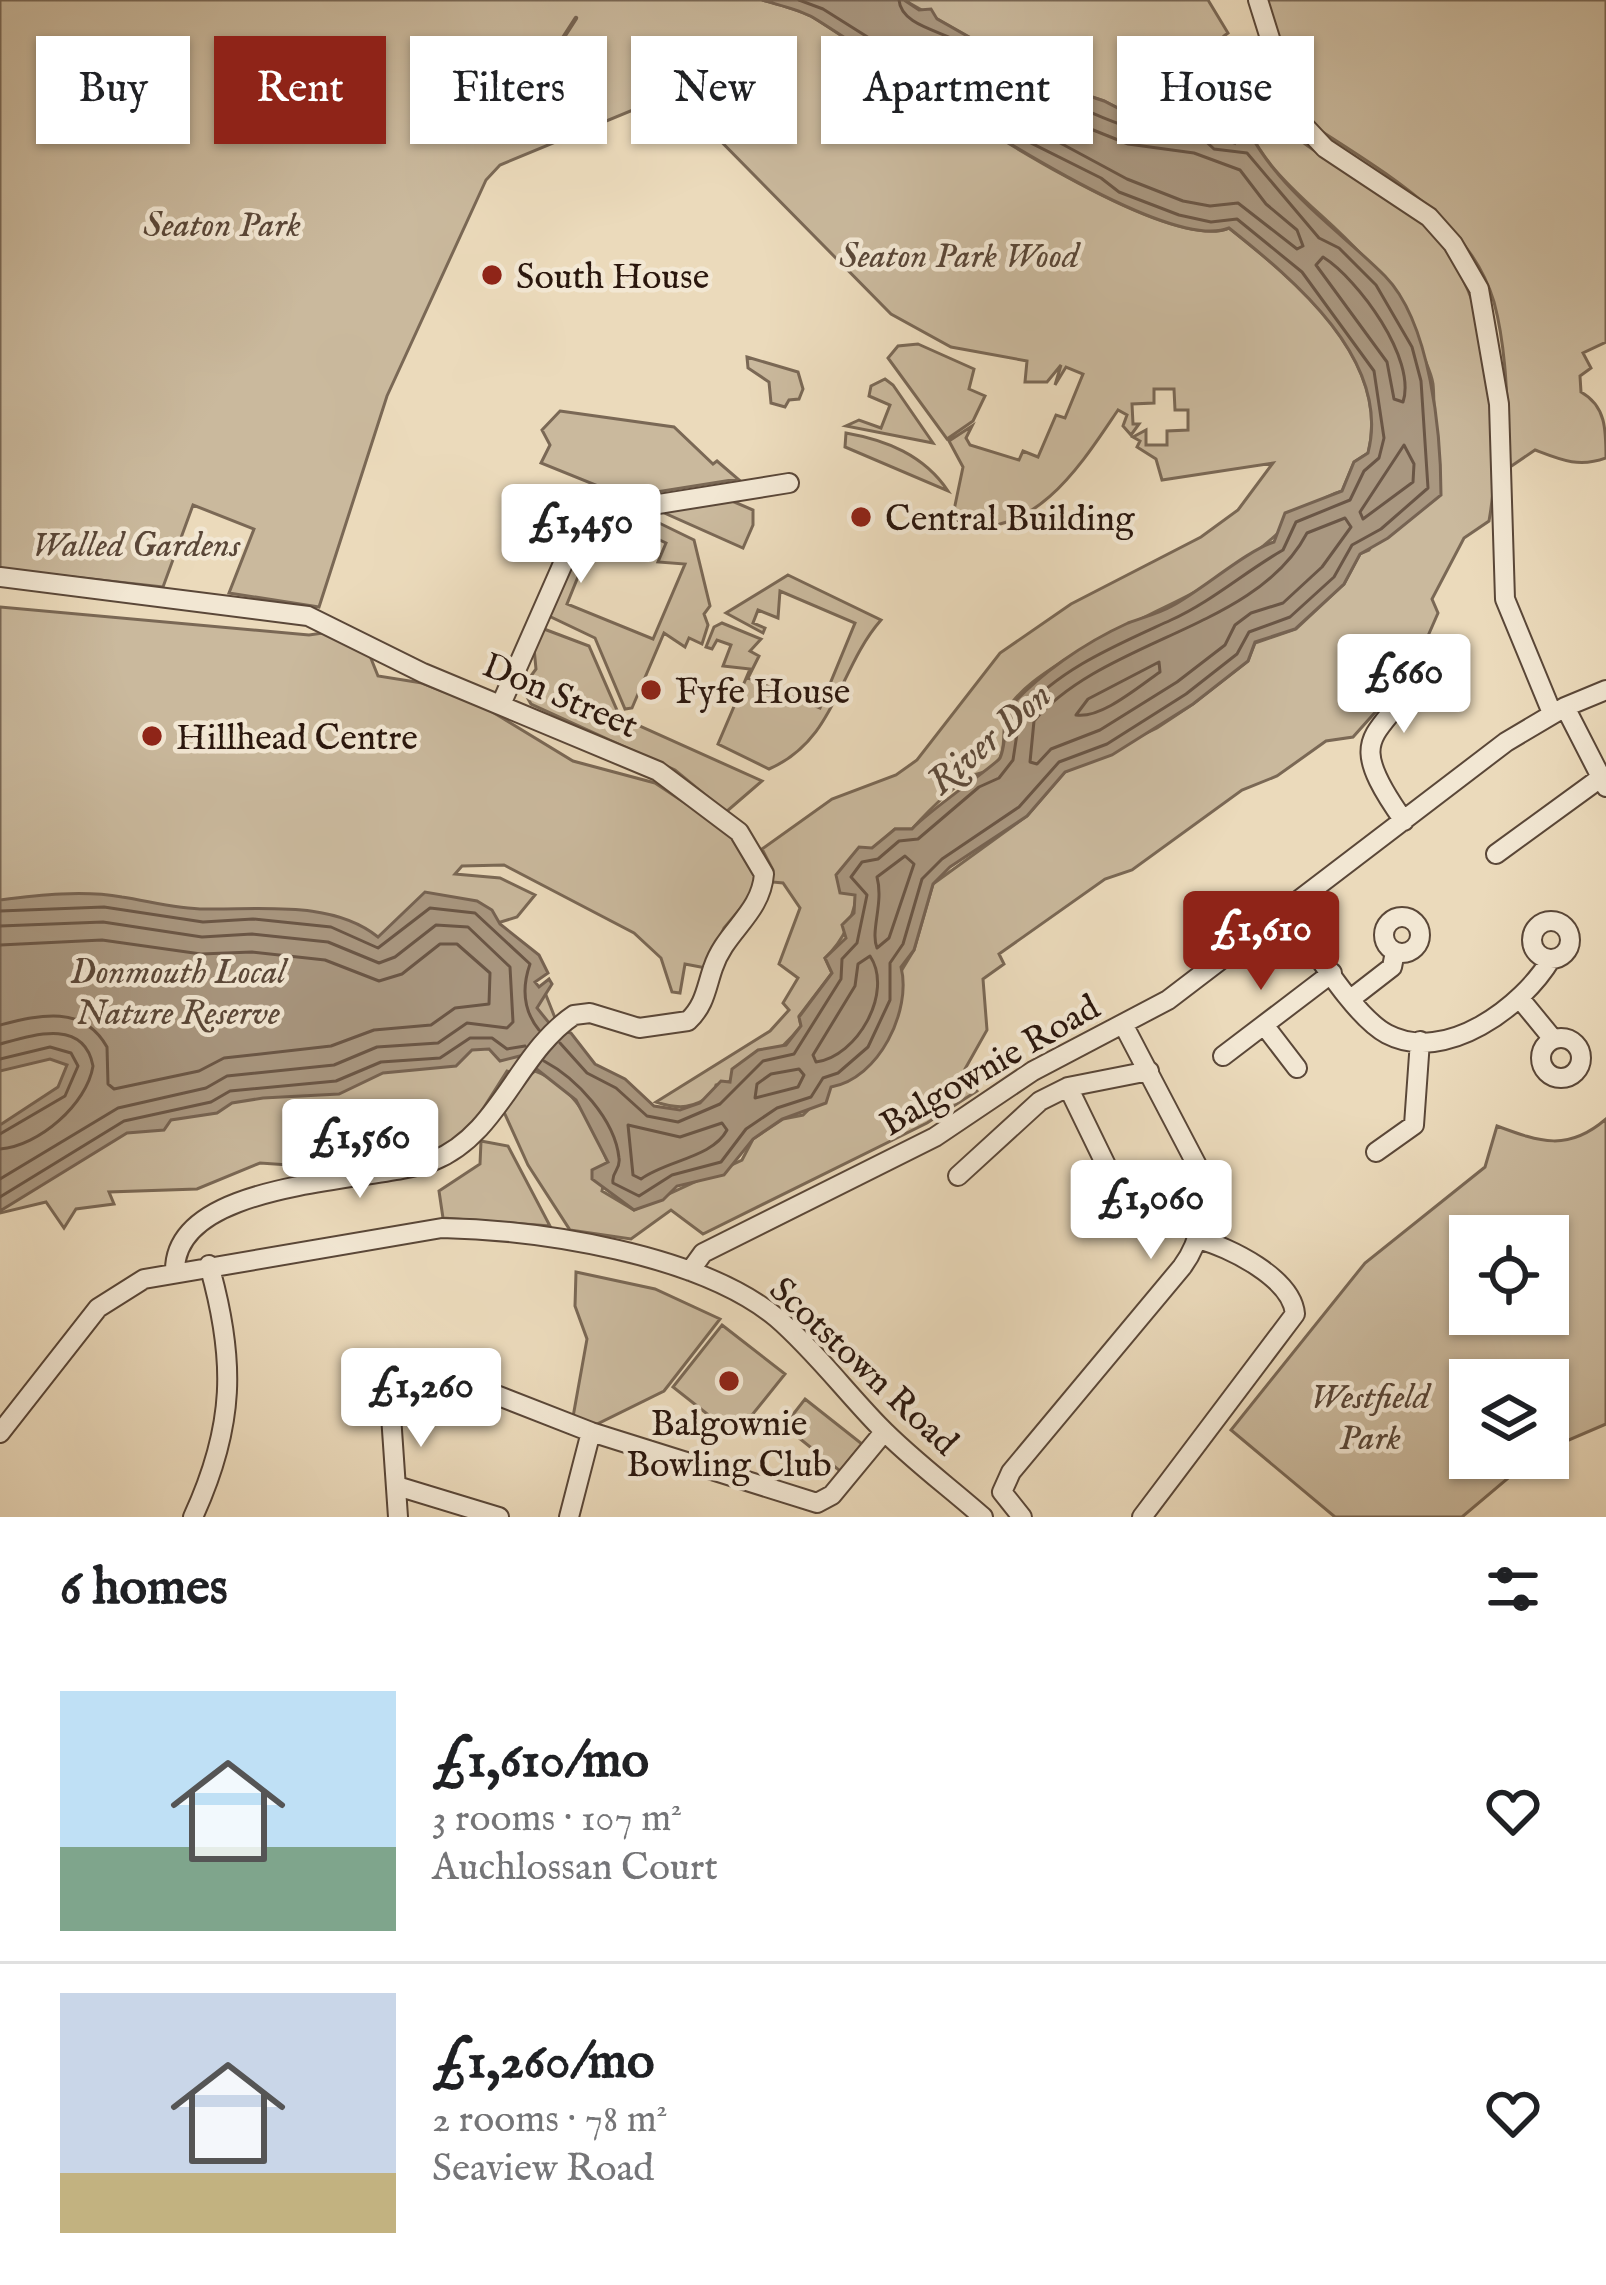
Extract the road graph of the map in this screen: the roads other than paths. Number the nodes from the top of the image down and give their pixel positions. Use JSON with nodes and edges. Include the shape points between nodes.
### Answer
{"nodes":[{"id":1,"x":1258,"y":0,"type":"edge"},
{"id":2,"x":789,"y":483,"type":"dead end"},
{"id":3,"x":0,"y":577,"type":"edge"},
{"id":4,"x":1425,"y":660,"type":"dead end"},
{"id":5,"x":1606,"y":690,"type":"edge"},
{"id":6,"x":502,"y":702,"type":"junction"},
{"id":7,"x":1559,"y":710,"type":"junction"},
{"id":8,"x":1603,"y":783,"type":"edge"},
{"id":9,"x":1404,"y":820,"type":"junction"},
{"id":10,"x":1496,"y":854,"type":"dead end"},
{"id":11,"x":1287,"y":912,"type":"junction"},
{"id":12,"x":1395,"y":952,"type":"dead end"},
{"id":13,"x":1551,"y":959,"type":"dead end"},
{"id":14,"x":1332,"y":974,"type":"junction"},
{"id":15,"x":1352,"y":998,"type":"junction"},
{"id":16,"x":1521,"y":1000,"type":"junction"},
{"id":17,"x":1123,"y":1024,"type":"junction"},
{"id":18,"x":1264,"y":1025,"type":"junction"},
{"id":19,"x":1553,"y":1040,"type":"dead end"},
{"id":20,"x":1420,"y":1041,"type":"junction"},
{"id":21,"x":1223,"y":1056,"type":"dead end"},
{"id":22,"x":1297,"y":1068,"type":"dead end"},
{"id":23,"x":1149,"y":1071,"type":"junction"},
{"id":24,"x":1068,"y":1087,"type":"junction"},
{"id":25,"x":1376,"y":1152,"type":"dead end"},
{"id":26,"x":958,"y":1176,"type":"dead end"},
{"id":27,"x":1121,"y":1196,"type":"dead end"},
{"id":28,"x":1198,"y":1239,"type":"junction"},
{"id":29,"x":209,"y":1265,"type":"junction"},
{"id":30,"x":176,"y":1271,"type":"junction"},
{"id":31,"x":689,"y":1271,"type":"junction"},
{"id":32,"x":591,"y":1432,"type":"junction"},
{"id":33,"x":884,"y":1432,"type":"junction"},
{"id":34,"x":0,"y":1433,"type":"edge"},
{"id":35,"x":397,"y":1486,"type":"junction"},
{"id":36,"x":193,"y":1517,"type":"edge"},
{"id":37,"x":398,"y":1517,"type":"edge"},
{"id":38,"x":499,"y":1517,"type":"edge"},
{"id":39,"x":569,"y":1517,"type":"edge"},
{"id":40,"x":983,"y":1517,"type":"edge"},
{"id":41,"x":1022,"y":1517,"type":"edge"},
{"id":42,"x":1142,"y":1517,"type":"edge"}],
"edges":[{"from":1,"to":7,"type":"street","via":[[1294,115],[1324,148],[1429,217],[1479,290],[1501,427],[1505,599]]},
{"from":2,"to":6,"type":"street","via":[[584,515]]},
{"from":3,"to":6,"type":"street","name":"Don Street","via":[[295,612]]},
{"from":4,"to":9,"type":"street","via":[[1368,749],[1372,776]]},
{"from":5,"to":7,"type":"street","name":"Balgownie Road"},
{"from":6,"to":30,"type":"street","name":"Don Street","via":[[673,779],[756,854],[763,891],[729,936],[698,1011],[688,1021],[639,1028],[574,1016],[471,1139],[431,1162],[308,1182],[236,1204],[184,1240]]},
{"from":7,"to":8,"type":"street"},
{"from":7,"to":9,"type":"street","name":"Balgownie Road"},
{"from":8,"to":10,"type":"street"},
{"from":9,"to":11,"type":"street","name":"Balgownie Road"},
{"from":11,"to":14,"type":"street"},
{"from":11,"to":17,"type":"street","name":"Balgownie Road","via":[[1188,988]]},
{"from":12,"to":15,"type":"street","via":[[1392,967]]},
{"from":13,"to":16,"type":"street"},
{"from":14,"to":15,"type":"street"},
{"from":14,"to":18,"type":"street"},
{"from":15,"to":20,"type":"street","via":[[1388,1034]]},
{"from":16,"to":19,"type":"street"},
{"from":16,"to":20,"type":"street","via":[[1455,1036]]},
{"from":17,"to":23,"type":"street"},
{"from":17,"to":31,"type":"street","name":"Balgownie Road","via":[[1033,1071],[935,1137],[703,1253]]},
{"from":18,"to":21,"type":"street"},
{"from":18,"to":22,"type":"street"},
{"from":20,"to":25,"type":"street","via":[[1414,1125]]},
{"from":23,"to":24,"type":"street"},
{"from":23,"to":28,"type":"street","via":[[1201,1173]]},
{"from":24,"to":26,"type":"street","via":[[1027,1111]]},
{"from":24,"to":27,"type":"street"},
{"from":28,"to":41,"type":"street","via":[[1011,1472],[1002,1492]]},
{"from":28,"to":42,"type":"street","via":[[1232,1250],[1286,1292],[1295,1315]]},
{"from":29,"to":30,"type":"street"},
{"from":29,"to":31,"type":"street","name":"Scotstown Road","via":[[442,1228],[554,1241]]},
{"from":29,"to":36,"type":"street","via":[[231,1379],[220,1447]]},
{"from":30,"to":34,"type":"street","via":[[98,1308]]},
{"from":31,"to":33,"type":"street","name":"Scotstown Road","via":[[776,1318]]},
{"from":32,"to":33,"type":"street","via":[[817,1503],[832,1496]]},
{"from":32,"to":35,"type":"street","via":[[405,1365],[394,1374],[390,1401]]},
{"from":32,"to":39,"type":"street"},
{"from":33,"to":40,"type":"street","name":"Scotstown Road"},
{"from":35,"to":37,"type":"street"},
{"from":35,"to":38,"type":"street"}]}
